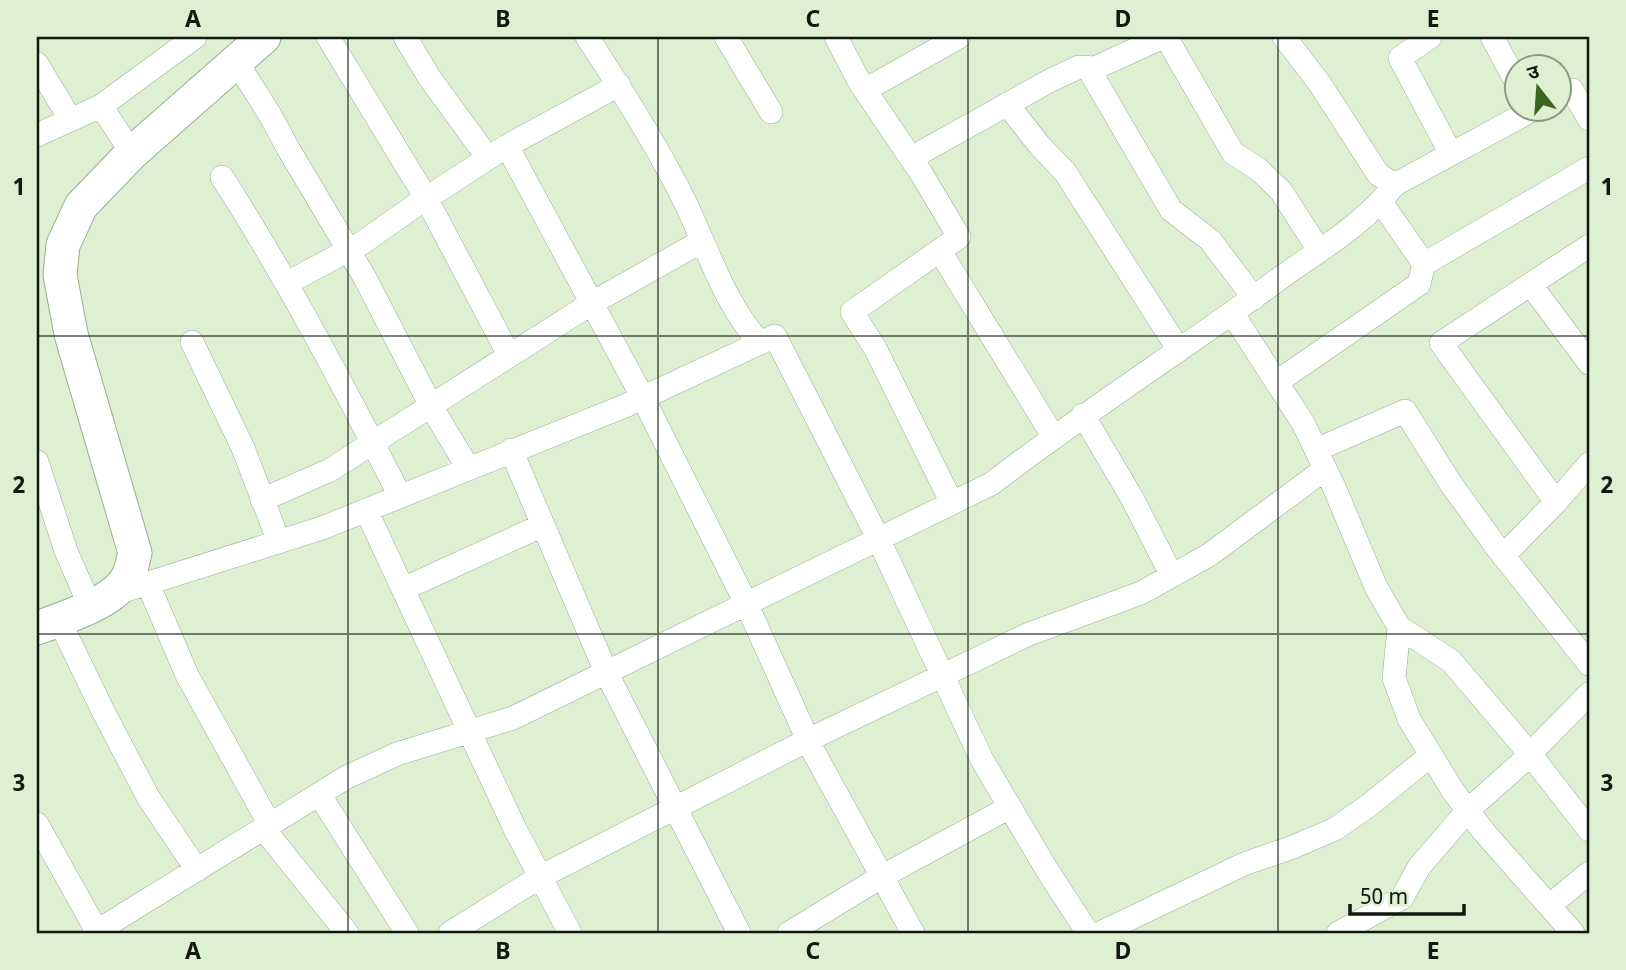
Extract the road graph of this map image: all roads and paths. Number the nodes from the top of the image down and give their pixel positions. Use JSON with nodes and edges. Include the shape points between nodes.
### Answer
{"nodes":[{"id":1,"x":195,"y":37,"type":"edge"},
{"id":2,"x":264,"y":37,"type":"edge"},
{"id":3,"x":328,"y":37,"type":"edge"},
{"id":4,"x":405,"y":37,"type":"edge"},
{"id":5,"x":587,"y":37,"type":"edge"},
{"id":6,"x":726,"y":37,"type":"edge"},
{"id":7,"x":836,"y":37,"type":"edge"},
{"id":8,"x":959,"y":37,"type":"edge"},
{"id":9,"x":1164,"y":37,"type":"edge"},
{"id":10,"x":1284,"y":37,"type":"edge"},
{"id":11,"x":1430,"y":37,"type":"edge"},
{"id":12,"x":1492,"y":37,"type":"edge"},
{"id":13,"x":236,"y":61,"type":"junction"},
{"id":14,"x":1504,"y":61,"type":"edge"},
{"id":15,"x":37,"y":64,"type":"edge"},
{"id":16,"x":1088,"y":68,"type":"junction"},
{"id":17,"x":619,"y":85,"type":"junction"},
{"id":18,"x":1574,"y":89,"type":"edge"},
{"id":19,"x":865,"y":90,"type":"junction"},
{"id":20,"x":1007,"y":104,"type":"junction"},
{"id":21,"x":101,"y":106,"type":"junction"},
{"id":22,"x":771,"y":112,"type":"dead end"},
{"id":23,"x":70,"y":119,"type":"junction"},
{"id":24,"x":1589,"y":119,"type":"edge"},
{"id":25,"x":1510,"y":122,"type":"edge"},
{"id":26,"x":37,"y":135,"type":"edge"},
{"id":27,"x":498,"y":152,"type":"junction"},
{"id":28,"x":132,"y":153,"type":"junction"},
{"id":29,"x":1451,"y":154,"type":"junction"},
{"id":30,"x":911,"y":158,"type":"junction"},
{"id":31,"x":1589,"y":168,"type":"edge"},
{"id":32,"x":222,"y":177,"type":"dead end"},
{"id":33,"x":1388,"y":193,"type":"junction"},
{"id":34,"x":426,"y":198,"type":"junction"},
{"id":35,"x":702,"y":241,"type":"junction"},
{"id":36,"x":1589,"y":246,"type":"edge"},
{"id":37,"x":1319,"y":250,"type":"junction"},
{"id":38,"x":348,"y":251,"type":"junction"},
{"id":39,"x":940,"y":251,"type":"junction"},
{"id":40,"x":1424,"y":264,"type":"junction"},
{"id":41,"x":287,"y":283,"type":"junction"},
{"id":42,"x":1531,"y":285,"type":"junction"},
{"id":43,"x":1254,"y":298,"type":"junction"},
{"id":44,"x":592,"y":303,"type":"junction"},
{"id":45,"x":1231,"y":313,"type":"junction"},
{"id":46,"x":191,"y":342,"type":"dead end"},
{"id":47,"x":760,"y":343,"type":"junction"},
{"id":48,"x":1179,"y":350,"type":"junction"},
{"id":49,"x":509,"y":355,"type":"junction"},
{"id":50,"x":1589,"y":363,"type":"edge"},
{"id":51,"x":1277,"y":382,"type":"junction"},
{"id":52,"x":643,"y":398,"type":"junction"},
{"id":53,"x":430,"y":406,"type":"junction"},
{"id":54,"x":1083,"y":415,"type":"junction"},
{"id":55,"x":1053,"y":436,"type":"junction"},
{"id":56,"x":373,"y":444,"type":"junction"},
{"id":57,"x":511,"y":450,"type":"junction"},
{"id":58,"x":1320,"y":459,"type":"junction"},
{"id":59,"x":37,"y":462,"type":"edge"},
{"id":60,"x":1588,"y":467,"type":"edge"},
{"id":61,"x":468,"y":468,"type":"junction"},
{"id":62,"x":400,"y":496,"type":"junction"},
{"id":63,"x":262,"y":500,"type":"junction"},
{"id":64,"x":1556,"y":502,"type":"junction"},
{"id":65,"x":951,"y":503,"type":"junction"},
{"id":66,"x":366,"y":510,"type":"junction"},
{"id":67,"x":543,"y":525,"type":"junction"},
{"id":68,"x":878,"y":538,"type":"junction"},
{"id":69,"x":279,"y":542,"type":"junction"},
{"id":70,"x":1503,"y":556,"type":"junction"},
{"id":71,"x":1171,"y":576,"type":"junction"},
{"id":72,"x":148,"y":584,"type":"junction"},
{"id":73,"x":403,"y":589,"type":"junction"},
{"id":74,"x":102,"y":600,"type":"junction"},
{"id":75,"x":746,"y":603,"type":"junction"},
{"id":76,"x":48,"y":624,"type":"edge"},
{"id":77,"x":1398,"y":626,"type":"junction"},
{"id":78,"x":1589,"y":664,"type":"edge"},
{"id":79,"x":606,"y":672,"type":"junction"},
{"id":80,"x":942,"y":674,"type":"junction"},
{"id":81,"x":1589,"y":694,"type":"edge"},
{"id":82,"x":468,"y":732,"type":"junction"},
{"id":83,"x":808,"y":740,"type":"junction"},
{"id":84,"x":1530,"y":754,"type":"junction"},
{"id":85,"x":1430,"y":756,"type":"junction"},
{"id":86,"x":320,"y":794,"type":"junction"},
{"id":87,"x":1010,"y":807,"type":"junction"},
{"id":88,"x":674,"y":809,"type":"junction"},
{"id":89,"x":1468,"y":810,"type":"junction"},
{"id":90,"x":37,"y":824,"type":"edge"},
{"id":91,"x":267,"y":826,"type":"junction"},
{"id":92,"x":1589,"y":830,"type":"edge"},
{"id":93,"x":197,"y":870,"type":"junction"},
{"id":94,"x":1589,"y":873,"type":"edge"},
{"id":95,"x":540,"y":877,"type":"junction"},
{"id":96,"x":881,"y":877,"type":"junction"},
{"id":97,"x":1549,"y":906,"type":"junction"},
{"id":98,"x":96,"y":933,"type":"edge"},
{"id":99,"x":347,"y":933,"type":"edge"},
{"id":100,"x":407,"y":933,"type":"edge"},
{"id":101,"x":450,"y":933,"type":"edge"},
{"id":102,"x":570,"y":933,"type":"edge"},
{"id":103,"x":738,"y":933,"type":"edge"},
{"id":104,"x":789,"y":933,"type":"edge"},
{"id":105,"x":913,"y":933,"type":"edge"},
{"id":106,"x":1088,"y":933,"type":"edge"},
{"id":107,"x":1100,"y":933,"type":"edge"},
{"id":108,"x":1338,"y":933,"type":"edge"},
{"id":109,"x":1573,"y":933,"type":"edge"}],
"edges":[{"from":1,"to":21,"type":"street"},
{"from":2,"to":13,"type":"highway"},
{"from":3,"to":34,"type":"street"},
{"from":4,"to":27,"type":"street","via":[[429,77]]},
{"from":5,"to":17,"type":"street"},
{"from":6,"to":22,"type":"street"},
{"from":7,"to":19,"type":"street"},
{"from":8,"to":19,"type":"street"},
{"from":9,"to":16,"type":"street"},
{"from":9,"to":37,"type":"street","via":[[1233,153],[1281,191]]},
{"from":10,"to":33,"type":"street","via":[[1320,83]]},
{"from":11,"to":29,"type":"street","via":[[1400,58]]},
{"from":12,"to":14,"type":"street"},
{"from":13,"to":28,"type":"highway"},
{"from":13,"to":38,"type":"street"},
{"from":15,"to":23,"type":"street"},
{"from":16,"to":20,"type":"street","via":[[1079,67]]},
{"from":16,"to":43,"type":"street","via":[[1171,209],[1210,240]]},
{"from":17,"to":27,"type":"street"},
{"from":17,"to":35,"type":"street"},
{"from":18,"to":24,"type":"street"},
{"from":19,"to":30,"type":"street"},
{"from":20,"to":30,"type":"street"},
{"from":20,"to":48,"type":"street","via":[[1065,172]]},
{"from":21,"to":23,"type":"street"},
{"from":21,"to":28,"type":"street"},
{"from":23,"to":26,"type":"street"},
{"from":25,"to":29,"type":"street"},
{"from":27,"to":34,"type":"street"},
{"from":27,"to":44,"type":"street"},
{"from":28,"to":74,"type":"highway","via":[[81,206],[63,245],[60,275],[71,334],[135,553],[129,576]]},
{"from":29,"to":33,"type":"street"},
{"from":30,"to":39,"type":"street","via":[[959,237]]},
{"from":31,"to":40,"type":"street"},
{"from":32,"to":41,"type":"street"},
{"from":33,"to":37,"type":"street"},
{"from":33,"to":40,"type":"street"},
{"from":34,"to":38,"type":"street"},
{"from":34,"to":49,"type":"street"},
{"from":35,"to":44,"type":"street"},
{"from":35,"to":47,"type":"street","via":[[745,326]]},
{"from":36,"to":42,"type":"street"},
{"from":37,"to":43,"type":"street"},
{"from":38,"to":41,"type":"street"},
{"from":38,"to":53,"type":"street"},
{"from":39,"to":55,"type":"street"},
{"from":39,"to":65,"type":"street","via":[[852,312],[875,348]]},
{"from":40,"to":51,"type":"street","via":[[1419,284]]},
{"from":41,"to":56,"type":"street"},
{"from":42,"to":50,"type":"street"},
{"from":42,"to":64,"type":"street","via":[[1441,343]]},
{"from":43,"to":45,"type":"street"},
{"from":44,"to":49,"type":"street"},
{"from":44,"to":52,"type":"street"},
{"from":45,"to":48,"type":"street"},
{"from":45,"to":51,"type":"street"},
{"from":46,"to":63,"type":"street","via":[[243,449]]},
{"from":47,"to":52,"type":"street"},
{"from":47,"to":68,"type":"street","via":[[775,336]]},
{"from":48,"to":54,"type":"street"},
{"from":49,"to":53,"type":"street"},
{"from":51,"to":58,"type":"street"},
{"from":52,"to":57,"type":"street"},
{"from":52,"to":75,"type":"street"},
{"from":53,"to":56,"type":"street"},
{"from":53,"to":61,"type":"street"},
{"from":54,"to":55,"type":"street"},
{"from":54,"to":71,"type":"street"},
{"from":55,"to":65,"type":"street","via":[[991,484]]},
{"from":56,"to":62,"type":"street"},
{"from":56,"to":63,"type":"street","via":[[330,470]]},
{"from":57,"to":61,"type":"street"},
{"from":57,"to":67,"type":"street"},
{"from":58,"to":70,"type":"street","via":[[1405,411]]},
{"from":58,"to":71,"type":"street","via":[[1209,555]]},
{"from":58,"to":77,"type":"street"},
{"from":59,"to":74,"type":"street","via":[[66,551]]},
{"from":60,"to":64,"type":"street"},
{"from":61,"to":62,"type":"street"},
{"from":62,"to":66,"type":"street"},
{"from":63,"to":69,"type":"street"},
{"from":64,"to":70,"type":"street"},
{"from":65,"to":68,"type":"street"},
{"from":66,"to":69,"type":"street"},
{"from":66,"to":73,"type":"street"},
{"from":67,"to":73,"type":"street"},
{"from":67,"to":79,"type":"street"},
{"from":68,"to":75,"type":"street"},
{"from":68,"to":80,"type":"street"},
{"from":69,"to":72,"type":"street"},
{"from":70,"to":78,"type":"street"},
{"from":71,"to":80,"type":"street","via":[[1141,593],[1030,634]]},
{"from":72,"to":74,"type":"street"},
{"from":72,"to":91,"type":"street","via":[[187,675]]},
{"from":73,"to":82,"type":"street"},
{"from":74,"to":76,"type":"highway"},
{"from":75,"to":79,"type":"street"},
{"from":75,"to":83,"type":"street"},
{"from":76,"to":93,"type":"street","via":[[103,711],[148,797]]},
{"from":77,"to":84,"type":"street","via":[[1451,661]]},
{"from":77,"to":85,"type":"street","via":[[1394,678],[1409,719]]},
{"from":79,"to":82,"type":"street","via":[[513,718]]},
{"from":79,"to":88,"type":"street"},
{"from":80,"to":83,"type":"street"},
{"from":80,"to":87,"type":"street","via":[[981,758]]},
{"from":81,"to":84,"type":"street"},
{"from":82,"to":86,"type":"street","via":[[397,754]]},
{"from":82,"to":95,"type":"street"},
{"from":83,"to":88,"type":"street"},
{"from":83,"to":96,"type":"street"},
{"from":84,"to":89,"type":"street"},
{"from":84,"to":92,"type":"street"},
{"from":85,"to":89,"type":"street"},
{"from":85,"to":107,"type":"street","via":[[1335,829],[1244,864]]},
{"from":86,"to":91,"type":"street"},
{"from":86,"to":100,"type":"street"},
{"from":87,"to":96,"type":"street"},
{"from":87,"to":106,"type":"street"},
{"from":88,"to":95,"type":"street"},
{"from":88,"to":103,"type":"street"},
{"from":89,"to":97,"type":"street"},
{"from":89,"to":108,"type":"street","via":[[1419,867],[1402,898]]},
{"from":90,"to":98,"type":"street"},
{"from":91,"to":93,"type":"street"},
{"from":91,"to":99,"type":"street"},
{"from":93,"to":98,"type":"street"},
{"from":94,"to":97,"type":"street"},
{"from":95,"to":101,"type":"street"},
{"from":95,"to":102,"type":"street"},
{"from":96,"to":104,"type":"street"},
{"from":96,"to":105,"type":"street"},
{"from":97,"to":109,"type":"street"}]}
